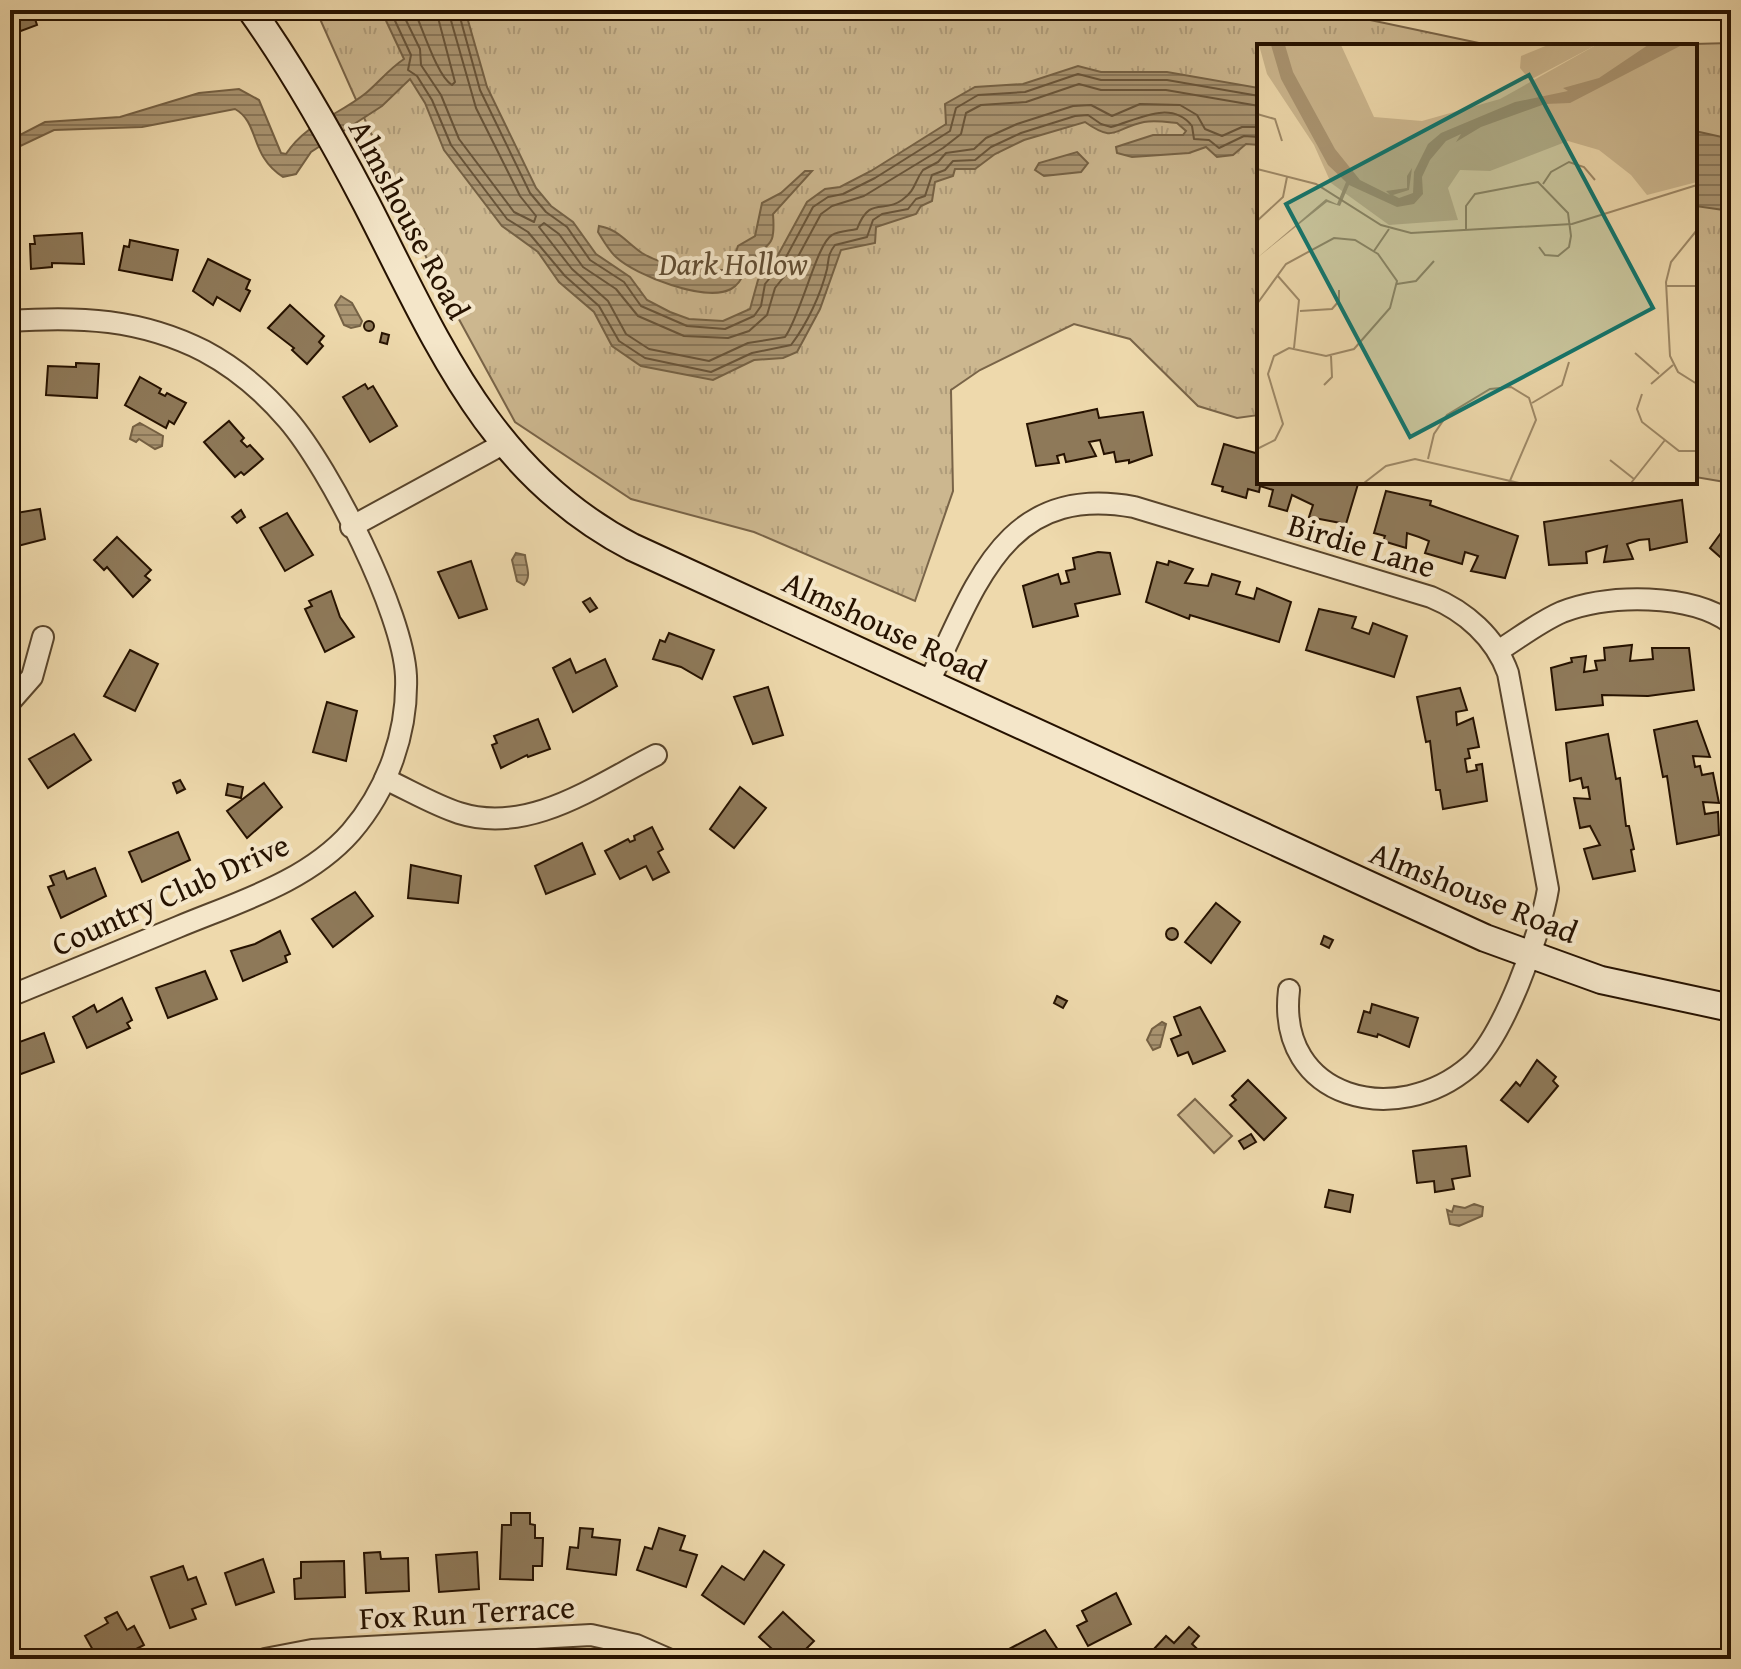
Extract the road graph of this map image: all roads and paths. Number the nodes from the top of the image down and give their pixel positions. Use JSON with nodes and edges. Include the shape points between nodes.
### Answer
{"nodes":[{"id":1,"x":251,"y":10,"type":"edge"},
{"id":2,"x":10,"y":321,"type":"edge"},
{"id":3,"x":503,"y":444,"type":"junction"},
{"id":4,"x":351,"y":527,"type":"junction"},
{"id":5,"x":1731,"y":623,"type":"edge"},
{"id":6,"x":43,"y":637,"type":"dead end"},
{"id":7,"x":1498,"y":651,"type":"junction"},
{"id":8,"x":929,"y":682,"type":"junction"},
{"id":9,"x":10,"y":702,"type":"edge"},
{"id":10,"x":656,"y":755,"type":"dead end"},
{"id":11,"x":385,"y":779,"type":"junction"},
{"id":12,"x":1528,"y":955,"type":"junction"},
{"id":13,"x":1289,"y":990,"type":"dead end"},
{"id":14,"x":10,"y":996,"type":"edge"},
{"id":15,"x":1731,"y":1008,"type":"edge"},
{"id":16,"x":265,"y":1659,"type":"edge"},
{"id":17,"x":668,"y":1659,"type":"edge"}],
"edges":[{"from":1,"to":3,"type":"main road","name":"Almshouse Road","via":[[350,173],[471,403]]},
{"from":2,"to":4,"type":"street","name":"Country Club Drive","via":[[59,317],[126,323],[168,335],[222,362],[291,423]]},
{"from":3,"to":4,"type":"street"},
{"from":3,"to":8,"type":"main road","name":"Almshouse Road","via":[[561,503],[609,535]]},
{"from":4,"to":11,"type":"street","name":"Country Club Drive","via":[[394,616],[406,674],[401,733]]},
{"from":5,"to":7,"type":"street","via":[[1706,608],[1676,601],[1590,606],[1550,618]]},
{"from":6,"to":9,"type":"street","via":[[32,677]]},
{"from":7,"to":8,"type":"street","name":"Birdie Lane","via":[[1463,615],[1431,597],[1134,507],[1098,502],[1045,512],[1001,545]]},
{"from":7,"to":12,"type":"street","name":"Birdie Lane","via":[[1510,681],[1547,884]]},
{"from":8,"to":12,"type":"main road","name":"Almshouse Road"},
{"from":10,"to":11,"type":"street","via":[[550,809],[499,820],[457,813]]},
{"from":11,"to":14,"type":"street","name":"Country Club Drive","via":[[350,833],[308,869]]},
{"from":12,"to":13,"type":"street","name":"Birdie Lane","via":[[1504,1016],[1478,1058],[1449,1082],[1406,1097],[1356,1096],[1308,1069],[1289,1036]]},
{"from":12,"to":15,"type":"main road","name":"Almshouse Road","via":[[1641,990]]},
{"from":16,"to":17,"type":"street","name":"Fox Run Terrace","via":[[312,1650],[591,1635]]}]}
